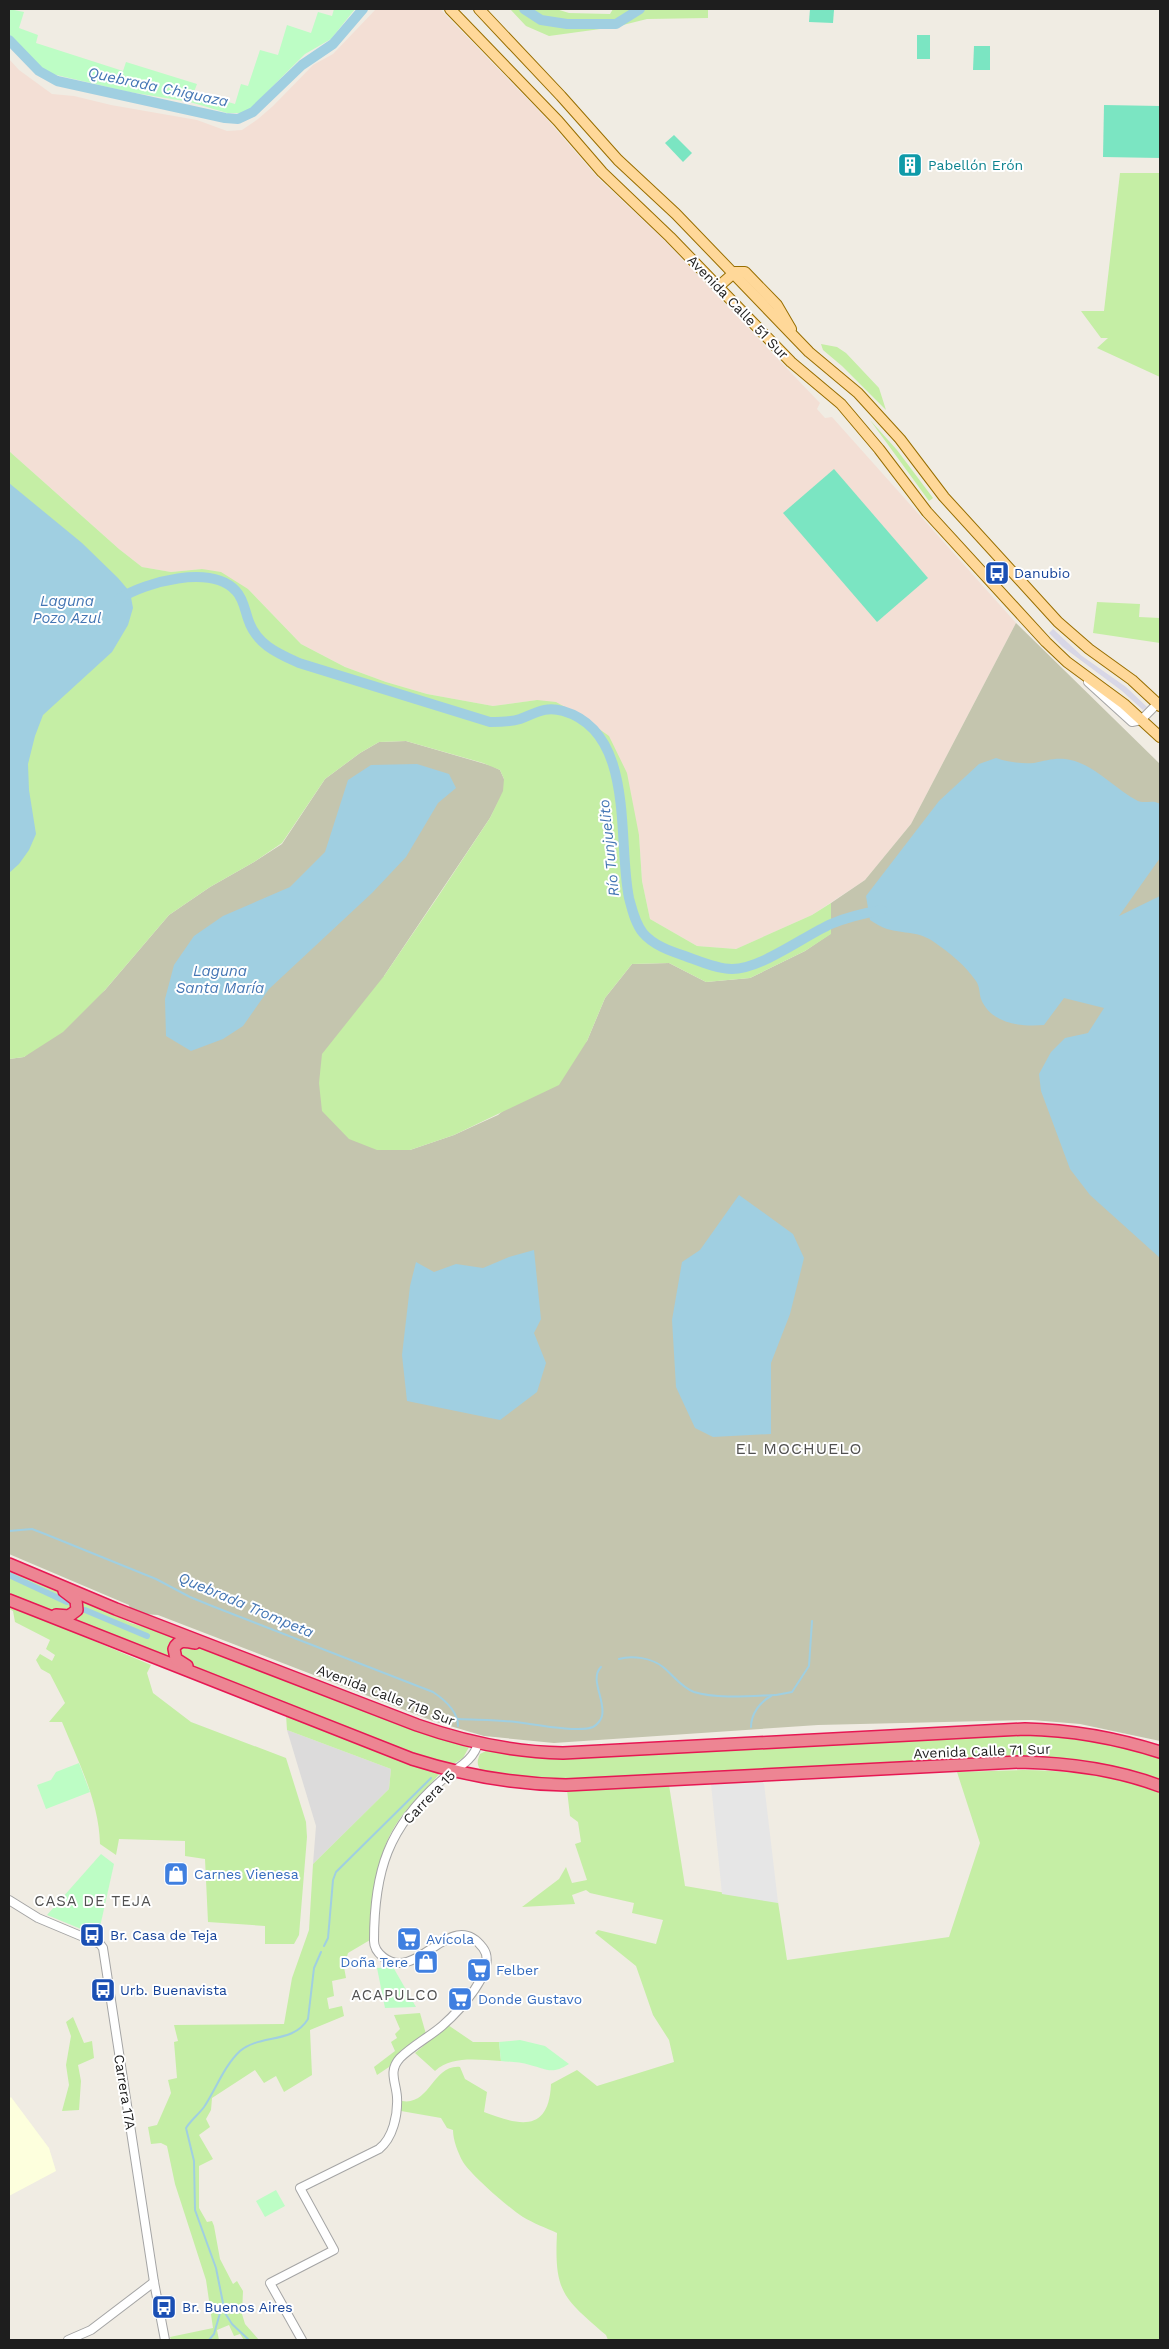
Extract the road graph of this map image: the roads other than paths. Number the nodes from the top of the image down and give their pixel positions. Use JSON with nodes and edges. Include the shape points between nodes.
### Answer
{"nodes":[{"id":1,"x":450,"y":9,"type":"edge"},
{"id":2,"x":479,"y":9,"type":"edge"},
{"id":3,"x":732,"y":274,"type":"junction"},
{"id":4,"x":718,"y":287,"type":"junction"},
{"id":5,"x":1159,"y":705,"type":"edge"},
{"id":6,"x":1142,"y":720,"type":"junction"},
{"id":7,"x":1160,"y":737,"type":"edge"},
{"id":8,"x":9,"y":1564,"type":"edge"},
{"id":9,"x":39,"y":1577,"type":"junction"},
{"id":10,"x":9,"y":1600,"type":"edge"},
{"id":11,"x":28,"y":1607,"type":"junction"},
{"id":12,"x":231,"y":1652,"type":"junction"},
{"id":13,"x":214,"y":1681,"type":"junction"},
{"id":14,"x":834,"y":1738,"type":"joint"},
{"id":15,"x":478,"y":1743,"type":"junction"},
{"id":16,"x":1160,"y":1752,"type":"edge"},
{"id":17,"x":453,"y":1771,"type":"junction"},
{"id":18,"x":1160,"y":1786,"type":"edge"},
{"id":19,"x":9,"y":1900,"type":"edge"},
{"id":20,"x":154,"y":2282,"type":"junction"},
{"id":21,"x":68,"y":2340,"type":"edge"},
{"id":22,"x":165,"y":2340,"type":"edge"},
{"id":23,"x":302,"y":2340,"type":"edge"}],
"edges":[{"from":1,"to":4,"type":"main road","name":"Avenida Calle 51 Sur","via":[[558,121],[602,172]]},
{"from":2,"to":3,"type":"main road","name":"Avenida Calle 51 Sur","via":[[603,145],[676,214]]},
{"from":3,"to":4,"type":"main road"},
{"from":3,"to":5,"type":"main road","name":"Avenida Calle 51 Sur","via":[[741,271],[747,275],[780,310],[796,339],[868,404],[900,439],[944,497],[1037,599],[1078,640],[1132,680]]},
{"from":4,"to":6,"type":"main road","name":"Avenida Calle 51 Sur","via":[[790,362],[841,404],[927,512],[1067,662],[1108,690]]},
{"from":5,"to":6,"type":"street"},
{"from":6,"to":7,"type":"main road","name":"Avenida Calle 51 Sur"},
{"from":8,"to":9,"type":"highway","name":"Avenida Calle 71B Sur"},
{"from":9,"to":11,"type":"highway","via":[[72,1596],[77,1610],[65,1616]]},
{"from":9,"to":12,"type":"highway","name":"Avenida Calle 71B Sur"},
{"from":10,"to":11,"type":"highway"},
{"from":11,"to":13,"type":"highway"},
{"from":12,"to":13,"type":"highway","via":[[187,1641],[175,1646],[174,1655],[179,1661]]},
{"from":12,"to":15,"type":"highway","name":"Avenida Calle 71B Sur","via":[[417,1725]]},
{"from":13,"to":17,"type":"highway","via":[[412,1759]]},
{"from":14,"to":15,"type":"highway","name":"Avenida Calle 71B Sur","via":[[563,1753]]},
{"from":14,"to":16,"type":"highway","name":"Avenida Calle 71 Sur","via":[[1053,1730],[1097,1736]]},
{"from":15,"to":17,"type":"street","name":"Carrera 15","via":[[472,1756]]},
{"from":17,"to":18,"type":"highway","name":"Avenida Calle 71 Sur","via":[[511,1782],[550,1785],[1019,1762],[1093,1768]]},
{"from":17,"to":23,"type":"street","name":"Carrera 15","via":[[409,1814],[389,1845],[378,1892],[374,1945],[394,1964],[408,1963],[438,1942],[456,1936],[470,1938],[482,1946],[488,1961],[481,1979],[462,2004],[442,2026],[401,2057],[392,2073],[397,2100],[390,2136],[379,2149],[300,2188],[334,2250],[270,2283]]},
{"from":19,"to":20,"type":"street","name":"Carrera 17A","via":[[38,1918],[103,1948]]},
{"from":20,"to":21,"type":"street","via":[[91,2330]]},
{"from":20,"to":22,"type":"street","name":"Carrera 17A"}]}
